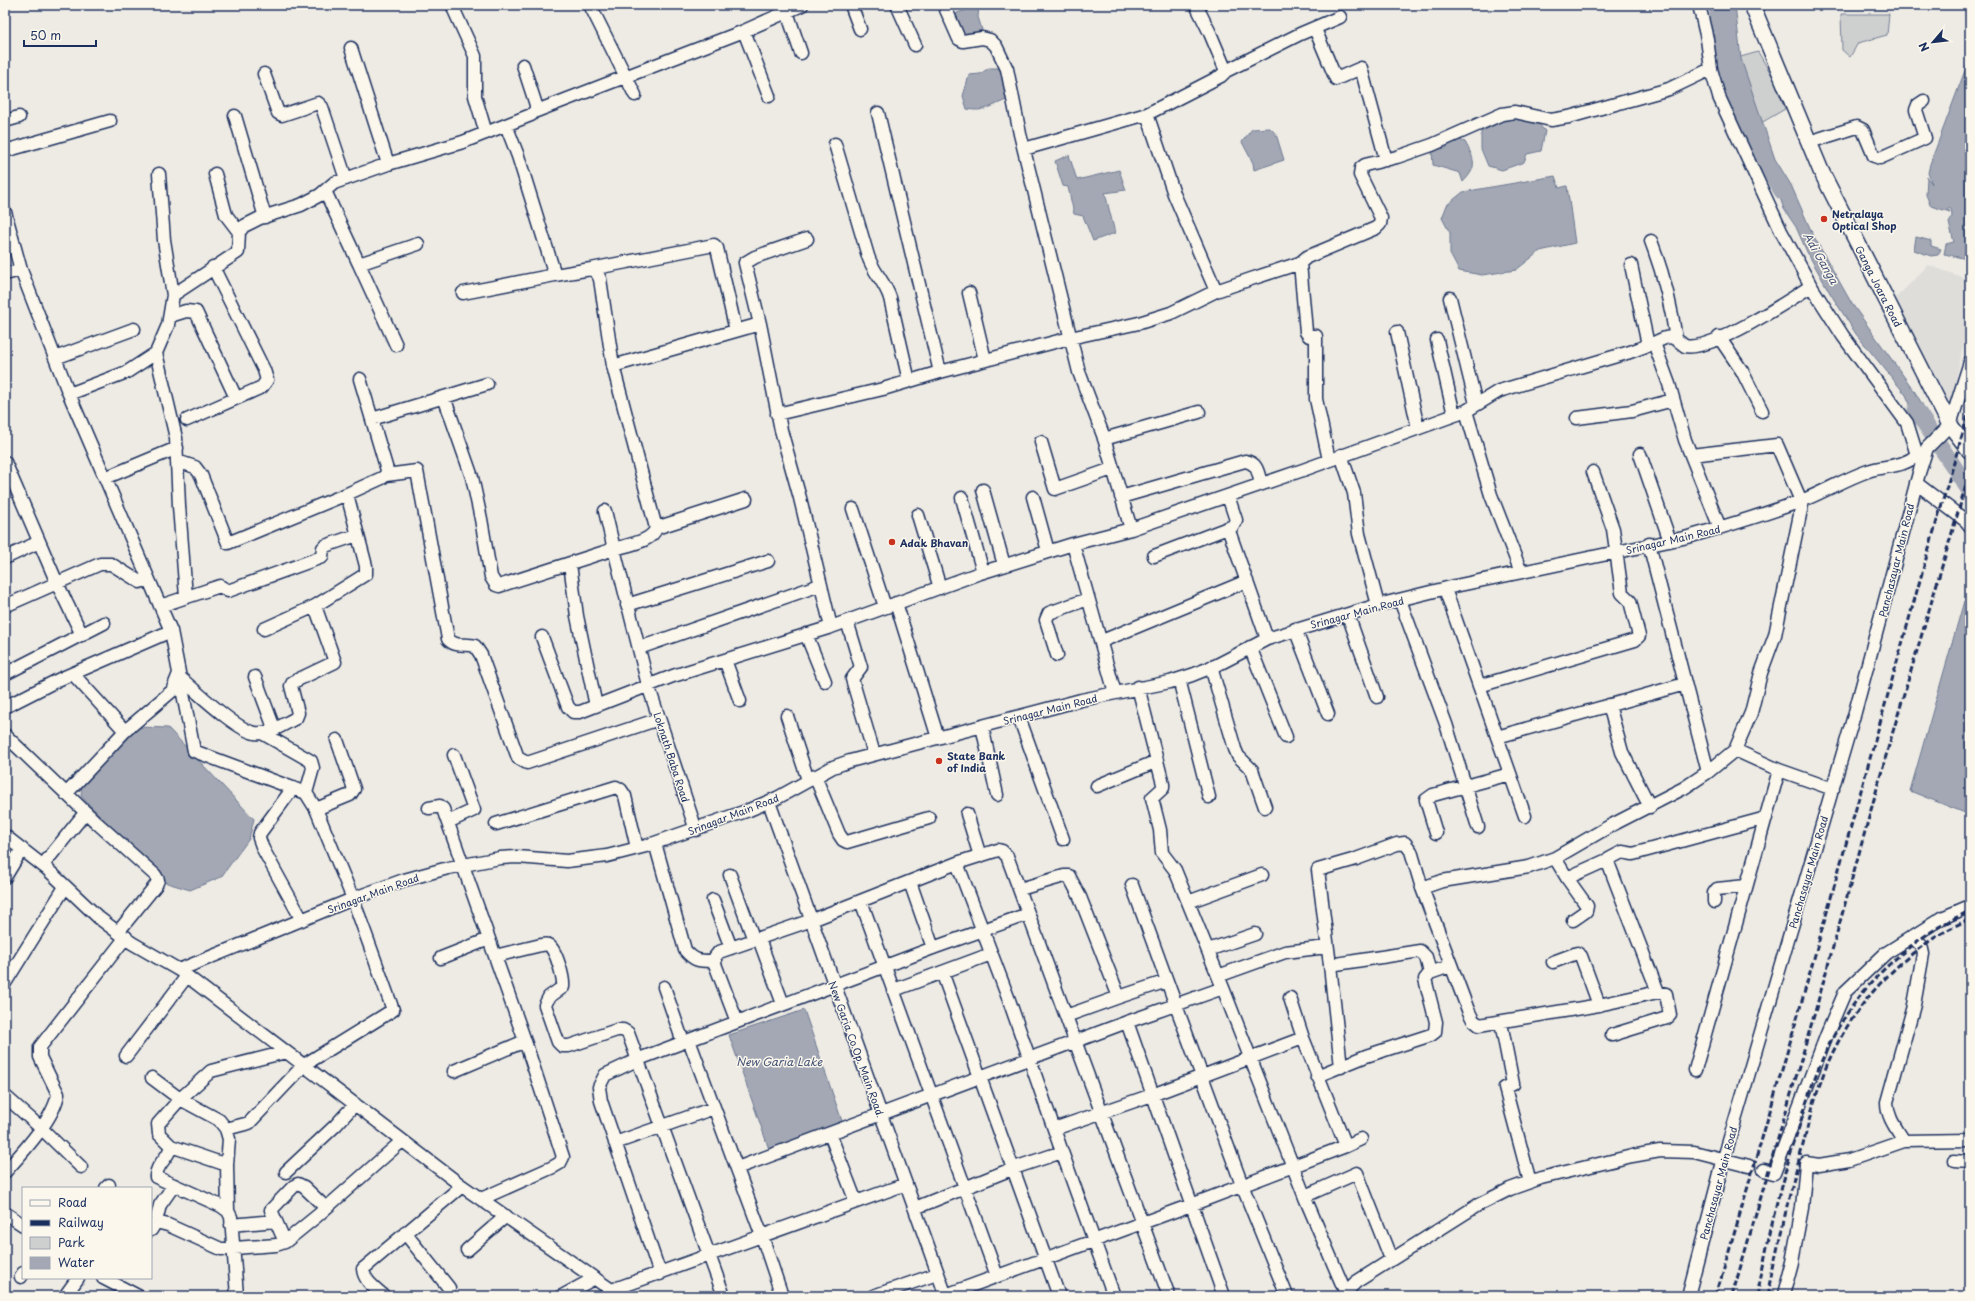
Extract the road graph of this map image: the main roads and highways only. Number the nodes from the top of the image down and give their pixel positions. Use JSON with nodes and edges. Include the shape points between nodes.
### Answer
{"nodes":[{"id":1,"x":1752,"y":5,"type":"edge"},
{"id":2,"x":1970,"y":452,"type":"edge"}],
"edges":[{"from":1,"to":2,"type":"main road","name":"Ganga Joara Road","via":[[1820,171],[1950,425]]}]}
